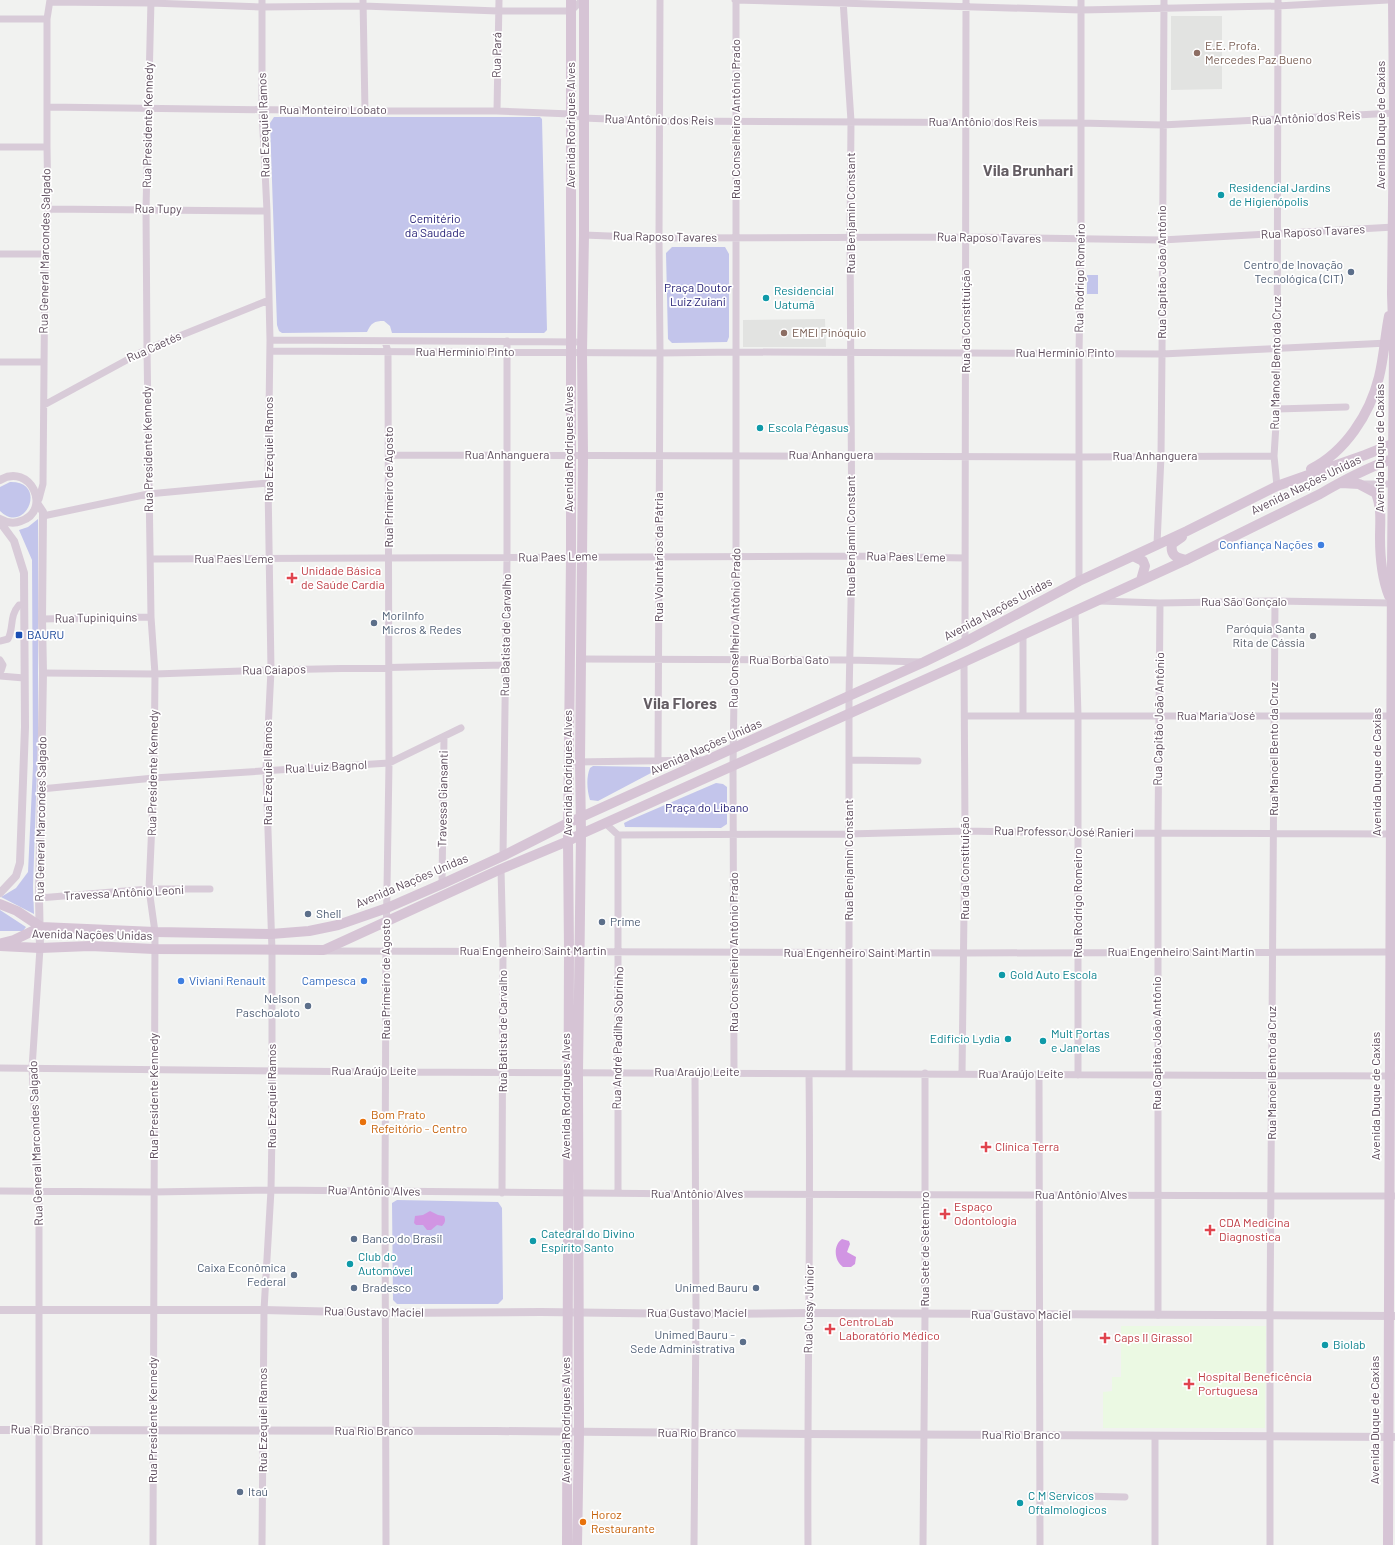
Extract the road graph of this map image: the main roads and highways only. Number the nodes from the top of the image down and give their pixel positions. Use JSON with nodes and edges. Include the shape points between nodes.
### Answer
{"nodes":[{"id":1,"x":571,"y":0,"type":"edge"},
{"id":2,"x":583,"y":0,"type":"edge"},
{"id":3,"x":1393,"y":0,"type":"edge"},
{"id":4,"x":1395,"y":114,"type":"edge"},
{"id":5,"x":1391,"y":346,"type":"junction"},
{"id":6,"x":1395,"y":443,"type":"edge"},
{"id":7,"x":1395,"y":458,"type":"edge"},
{"id":8,"x":1300,"y":478,"type":"junction"},
{"id":9,"x":1339,"y":483,"type":"junction"},
{"id":10,"x":1187,"y":531,"type":"junction"},
{"id":11,"x":1133,"y":556,"type":"junction"},
{"id":12,"x":1186,"y":560,"type":"junction"},
{"id":13,"x":1141,"y":580,"type":"junction"},
{"id":14,"x":1391,"y":601,"type":"junction"},
{"id":15,"x":1393,"y":716,"type":"edge"},
{"id":16,"x":581,"y":818,"type":"junction"},
{"id":17,"x":568,"y":823,"type":"junction"},
{"id":18,"x":581,"y":834,"type":"junction"},
{"id":19,"x":1393,"y":834,"type":"edge"},
{"id":20,"x":568,"y":841,"type":"junction"},
{"id":21,"x":0,"y":904,"type":"edge"},
{"id":22,"x":41,"y":927,"type":"junction"},
{"id":23,"x":0,"y":945,"type":"edge"},
{"id":24,"x":1392,"y":952,"type":"edge"},
{"id":25,"x":1392,"y":1076,"type":"edge"},
{"id":26,"x":1392,"y":1196,"type":"edge"},
{"id":27,"x":1392,"y":1316,"type":"edge"},
{"id":28,"x":1392,"y":1437,"type":"edge"},
{"id":29,"x":567,"y":1545,"type":"edge"},
{"id":30,"x":577,"y":1545,"type":"edge"},
{"id":31,"x":1388,"y":1545,"type":"edge"}],
"edges":[{"from":1,"to":17,"type":"main road","name":"Avenida Rodrigues Alves","via":[[571,557]]},
{"from":2,"to":16,"type":"main road","name":"Avenida Rodrigues Alves"},
{"from":3,"to":4,"type":"main road","name":"Avenida Duque de Caxias"},
{"from":4,"to":5,"type":"main road","name":"Avenida Duque de Caxias"},
{"from":5,"to":8,"type":"main road","via":[[1372,398],[1351,435],[1321,464]]},
{"from":5,"to":14,"type":"main road","name":"Avenida Duque de Caxias","bridge":true},
{"from":6,"to":8,"type":"main road","name":"Avenida Nações Unidas"},
{"from":7,"to":9,"type":"main road","name":"Avenida Nações Unidas"},
{"from":8,"to":10,"type":"main road","name":"Avenida Nações Unidas","via":[[1277,486]]},
{"from":9,"to":12,"type":"main road","name":"Avenida Nações Unidas"},
{"from":9,"to":14,"type":"main road","via":[[1359,484],[1376,493],[1380,504],[1384,582]]},
{"from":10,"to":11,"type":"main road","name":"Avenida Nações Unidas"},
{"from":10,"to":12,"type":"main road","via":[[1172,544],[1171,550],[1173,555]]},
{"from":11,"to":13,"type":"main road","via":[[1143,560],[1145,566]]},
{"from":11,"to":16,"type":"main road","name":"Avenida Nações Unidas","via":[[1079,581],[924,662]]},
{"from":12,"to":13,"type":"main road","name":"Avenida Nações Unidas"},
{"from":13,"to":18,"type":"main road","name":"Avenida Nações Unidas"},
{"from":14,"to":15,"type":"main road","name":"Avenida Duque de Caxias"},
{"from":15,"to":19,"type":"main road","name":"Avenida Duque de Caxias"},
{"from":16,"to":17,"type":"main road","name":"Avenida Nações Unidas"},
{"from":16,"to":18,"type":"main road","name":"Avenida Rodrigues Alves"},
{"from":17,"to":20,"type":"main road","name":"Avenida Rodrigues Alves"},
{"from":17,"to":22,"type":"main road","name":"Avenida Nações Unidas","via":[[503,856],[387,908],[338,925],[309,931],[271,934]]},
{"from":18,"to":20,"type":"main road","name":"Avenida Nações Unidas"},
{"from":18,"to":30,"type":"main road","name":"Avenida Rodrigues Alves"},
{"from":19,"to":24,"type":"main road","name":"Avenida Duque de Caxias"},
{"from":20,"to":23,"type":"main road","name":"Avenida Nações Unidas","via":[[324,950],[90,946],[40,948]]},
{"from":20,"to":29,"type":"main road","name":"Avenida Rodrigues Alves"},
{"from":21,"to":22,"type":"main road","name":"Avenida Nações Unidas","via":[[17,911]]},
{"from":22,"to":23,"type":"main road"},
{"from":24,"to":25,"type":"main road","name":"Avenida Duque de Caxias"},
{"from":25,"to":26,"type":"main road","name":"Avenida Duque de Caxias"},
{"from":26,"to":27,"type":"main road","name":"Avenida Duque de Caxias"},
{"from":27,"to":28,"type":"main road","name":"Avenida Duque de Caxias"},
{"from":28,"to":31,"type":"main road","name":"Avenida Duque de Caxias"}]}
